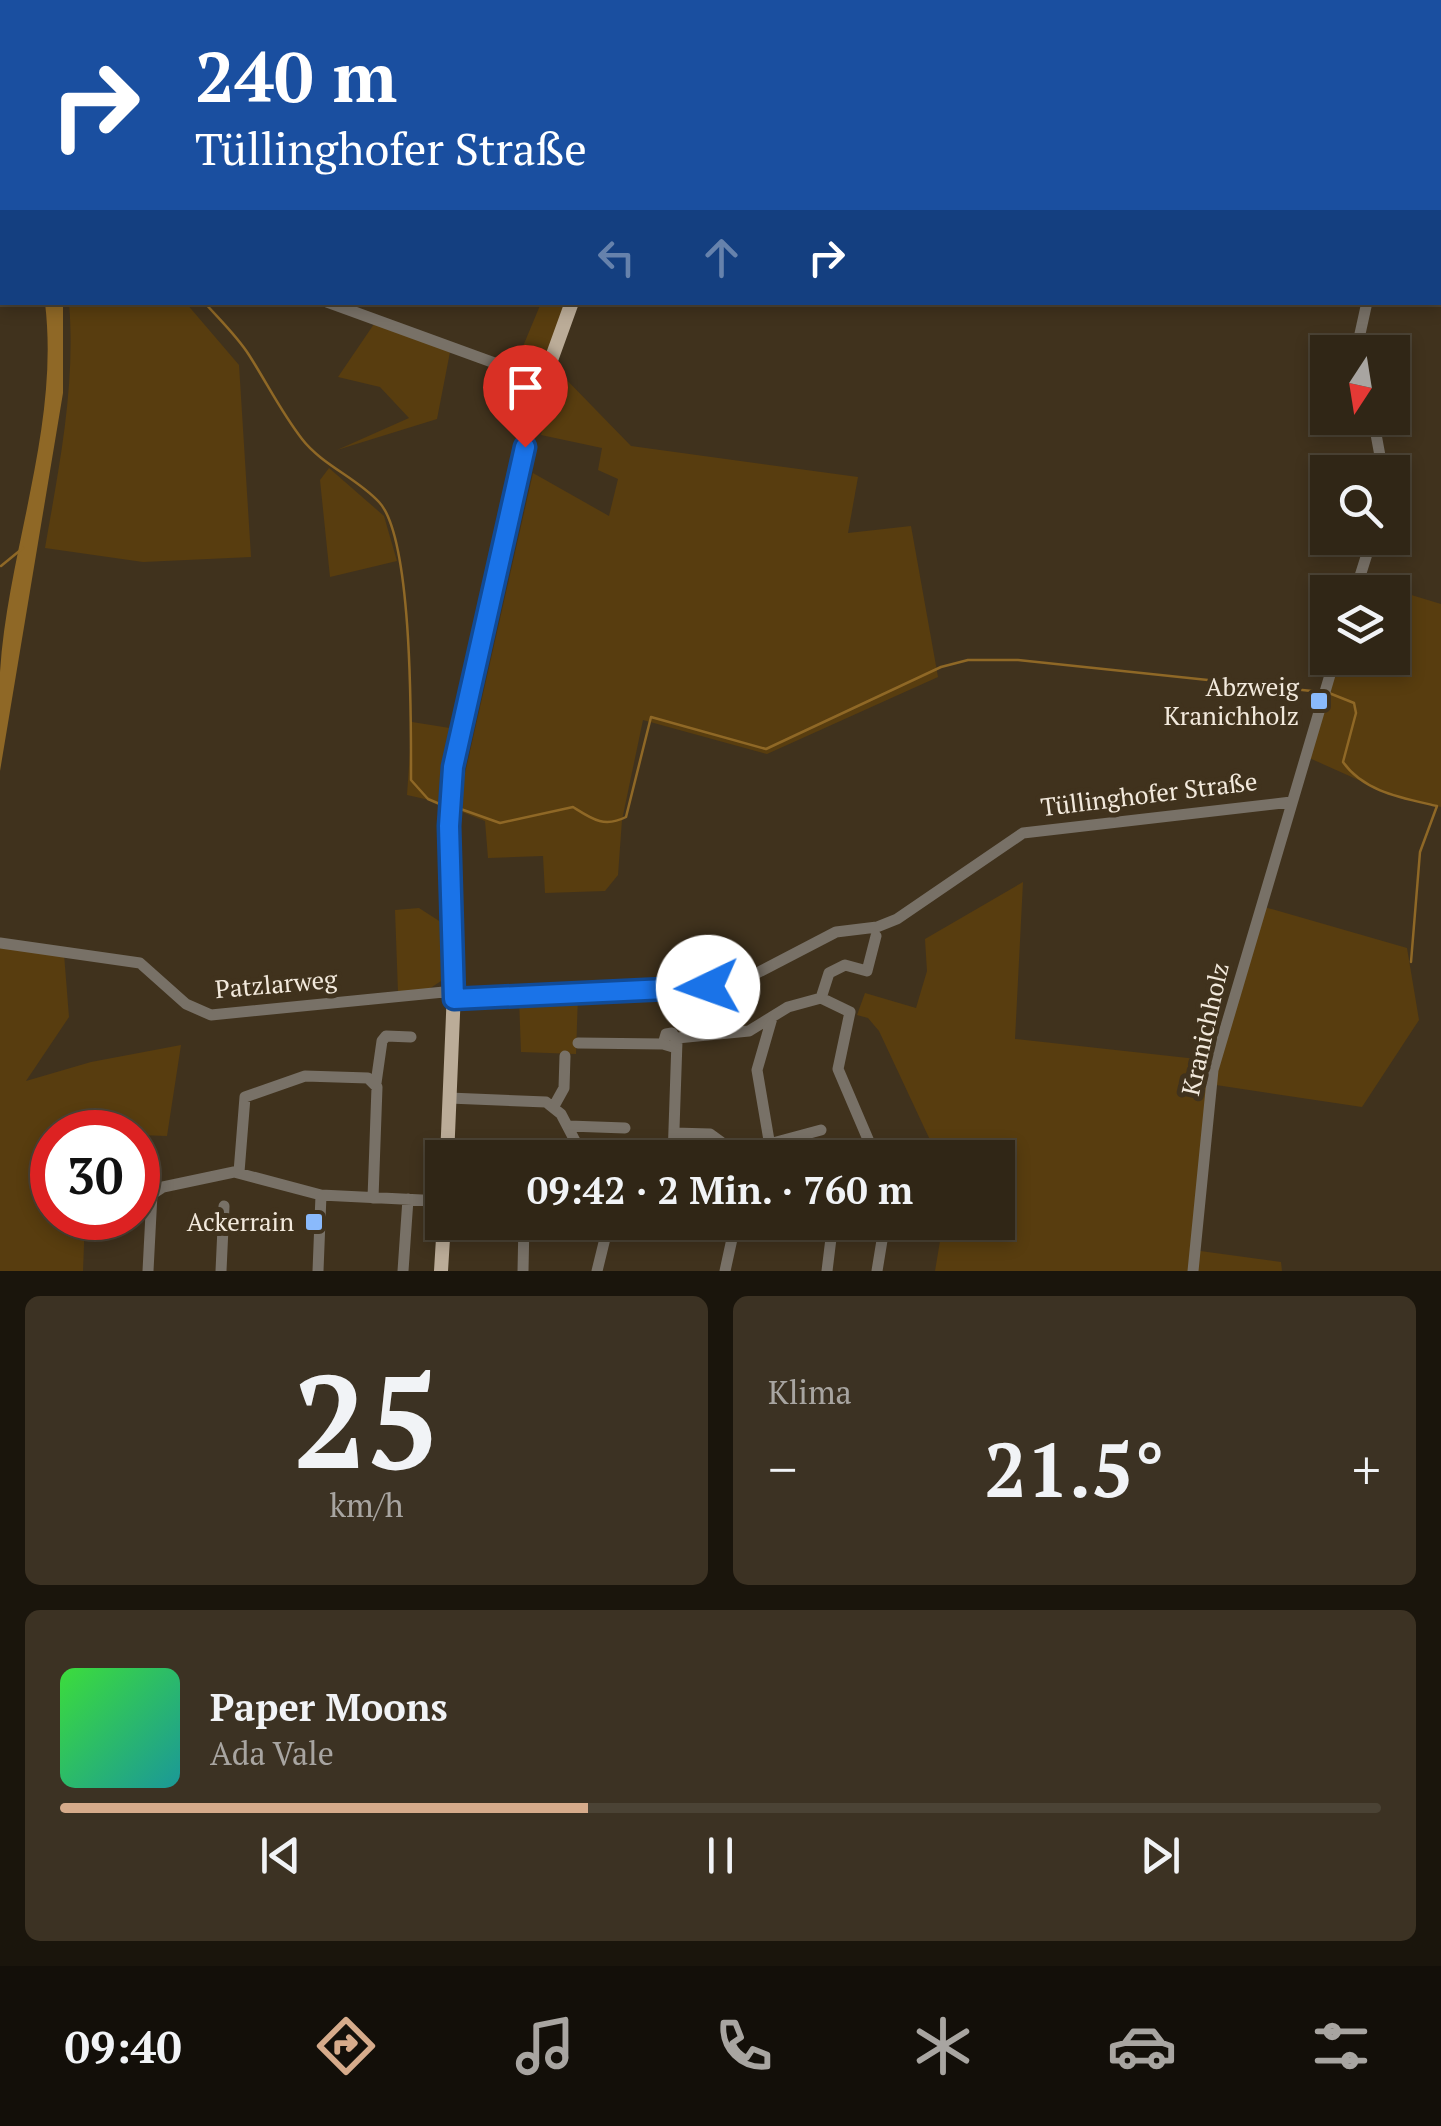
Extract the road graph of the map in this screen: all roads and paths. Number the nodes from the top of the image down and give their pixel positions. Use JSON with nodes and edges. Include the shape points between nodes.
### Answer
{"nodes":[{"id":1,"x":335,"y":305,"type":"edge"},
{"id":2,"x":571,"y":305,"type":"edge"},
{"id":3,"x":1366,"y":305,"type":"edge"},
{"id":4,"x":1360,"y":335,"type":"edge"},
{"id":5,"x":541,"y":380,"type":"junction"},
{"id":6,"x":1330,"y":675,"type":"edge"},
{"id":7,"x":1291,"y":802,"type":"junction"},
{"id":8,"x":876,"y":936,"type":"dead end"},
{"id":9,"x":0,"y":943,"type":"edge"},
{"id":10,"x":454,"y":995,"type":"junction"},
{"id":11,"x":821,"y":998,"type":"junction"},
{"id":12,"x":772,"y":1018,"type":"junction"},
{"id":13,"x":749,"y":1031,"type":"junction"},
{"id":14,"x":411,"y":1037,"type":"dead end"},
{"id":15,"x":765,"y":1041,"type":"junction"},
{"id":16,"x":578,"y":1043,"type":"dead end"},
{"id":17,"x":671,"y":1043,"type":"junction"},
{"id":18,"x":566,"y":1056,"type":"dead end"},
{"id":19,"x":376,"y":1083,"type":"junction"},
{"id":20,"x":449,"y":1098,"type":"junction"},
{"id":21,"x":554,"y":1106,"type":"junction"},
{"id":22,"x":568,"y":1126,"type":"junction"},
{"id":23,"x":624,"y":1128,"type":"dead end"},
{"id":24,"x":822,"y":1130,"type":"dead end"},
{"id":25,"x":674,"y":1133,"type":"junction"},
{"id":26,"x":448,"y":1140,"type":"edge"},
{"id":27,"x":575,"y":1140,"type":"edge"},
{"id":28,"x":674,"y":1140,"type":"edge"},
{"id":29,"x":718,"y":1140,"type":"edge"},
{"id":30,"x":768,"y":1140,"type":"edge"},
{"id":31,"x":784,"y":1140,"type":"edge"},
{"id":32,"x":868,"y":1140,"type":"edge"},
{"id":33,"x":239,"y":1172,"type":"junction"},
{"id":34,"x":322,"y":1195,"type":"junction"},
{"id":35,"x":373,"y":1198,"type":"junction"},
{"id":36,"x":408,"y":1200,"type":"junction"},
{"id":37,"x":425,"y":1200,"type":"edge"},
{"id":38,"x":224,"y":1206,"type":"dead end"},
{"id":39,"x":443,"y":1240,"type":"edge"},
{"id":40,"x":523,"y":1240,"type":"edge"},
{"id":41,"x":605,"y":1240,"type":"edge"},
{"id":42,"x":732,"y":1240,"type":"edge"},
{"id":43,"x":831,"y":1240,"type":"edge"},
{"id":44,"x":882,"y":1240,"type":"edge"},
{"id":45,"x":148,"y":1271,"type":"edge"},
{"id":46,"x":221,"y":1271,"type":"edge"},
{"id":47,"x":318,"y":1271,"type":"edge"},
{"id":48,"x":402,"y":1271,"type":"edge"},
{"id":49,"x":442,"y":1271,"type":"edge"},
{"id":50,"x":522,"y":1271,"type":"edge"},
{"id":51,"x":597,"y":1271,"type":"edge"},
{"id":52,"x":725,"y":1271,"type":"edge"},
{"id":53,"x":827,"y":1271,"type":"edge"},
{"id":54,"x":878,"y":1271,"type":"edge"},
{"id":55,"x":1193,"y":1271,"type":"edge"}],
"edges":[{"from":1,"to":5,"type":"street"},
{"from":2,"to":5,"type":"main road"},
{"from":3,"to":4,"type":"street"},
{"from":5,"to":10,"type":"main road","via":[[449,806]]},
{"from":6,"to":7,"type":"street","name":"Kranichholz"},
{"from":7,"to":10,"type":"street","name":"Tüllinghofer Straße","via":[[1023,833],[898,919],[827,935],[734,986]]},
{"from":7,"to":55,"type":"street","name":"Kranichholz","via":[[1213,1070]]},
{"from":8,"to":11,"type":"street","via":[[867,971],[845,965],[829,974]]},
{"from":9,"to":10,"type":"street","name":"Patzlarweg","via":[[140,963],[186,1004],[211,1015]]},
{"from":10,"to":20,"type":"main road"},
{"from":11,"to":12,"type":"street","via":[[788,1006]]},
{"from":11,"to":32,"type":"street","via":[[850,1012],[838,1070]]},
{"from":12,"to":13,"type":"street"},
{"from":12,"to":15,"type":"street"},
{"from":13,"to":15,"type":"street"},
{"from":13,"to":17,"type":"street"},
{"from":14,"to":19,"type":"street","via":[[382,1041]]},
{"from":15,"to":30,"type":"street","via":[[757,1070]]},
{"from":16,"to":17,"type":"street"},
{"from":17,"to":25,"type":"street"},
{"from":18,"to":21,"type":"street","via":[[564,1088]]},
{"from":19,"to":33,"type":"street","via":[[304,1076],[245,1098]]},
{"from":19,"to":35,"type":"street"},
{"from":20,"to":21,"type":"street"},
{"from":20,"to":26,"type":"main road"},
{"from":21,"to":22,"type":"street"},
{"from":22,"to":23,"type":"street"},
{"from":22,"to":27,"type":"street"},
{"from":24,"to":31,"type":"street"},
{"from":25,"to":28,"type":"street"},
{"from":25,"to":29,"type":"street"},
{"from":33,"to":34,"type":"street"},
{"from":33,"to":45,"type":"street","via":[[163,1186],[152,1194]]},
{"from":34,"to":35,"type":"street"},
{"from":34,"to":47,"type":"street"},
{"from":35,"to":36,"type":"street"},
{"from":36,"to":37,"type":"street"},
{"from":36,"to":48,"type":"street"},
{"from":38,"to":46,"type":"street"},
{"from":39,"to":49,"type":"main road"},
{"from":40,"to":50,"type":"street"},
{"from":41,"to":51,"type":"street"},
{"from":42,"to":52,"type":"street"},
{"from":43,"to":53,"type":"street"},
{"from":44,"to":54,"type":"street"}]}
